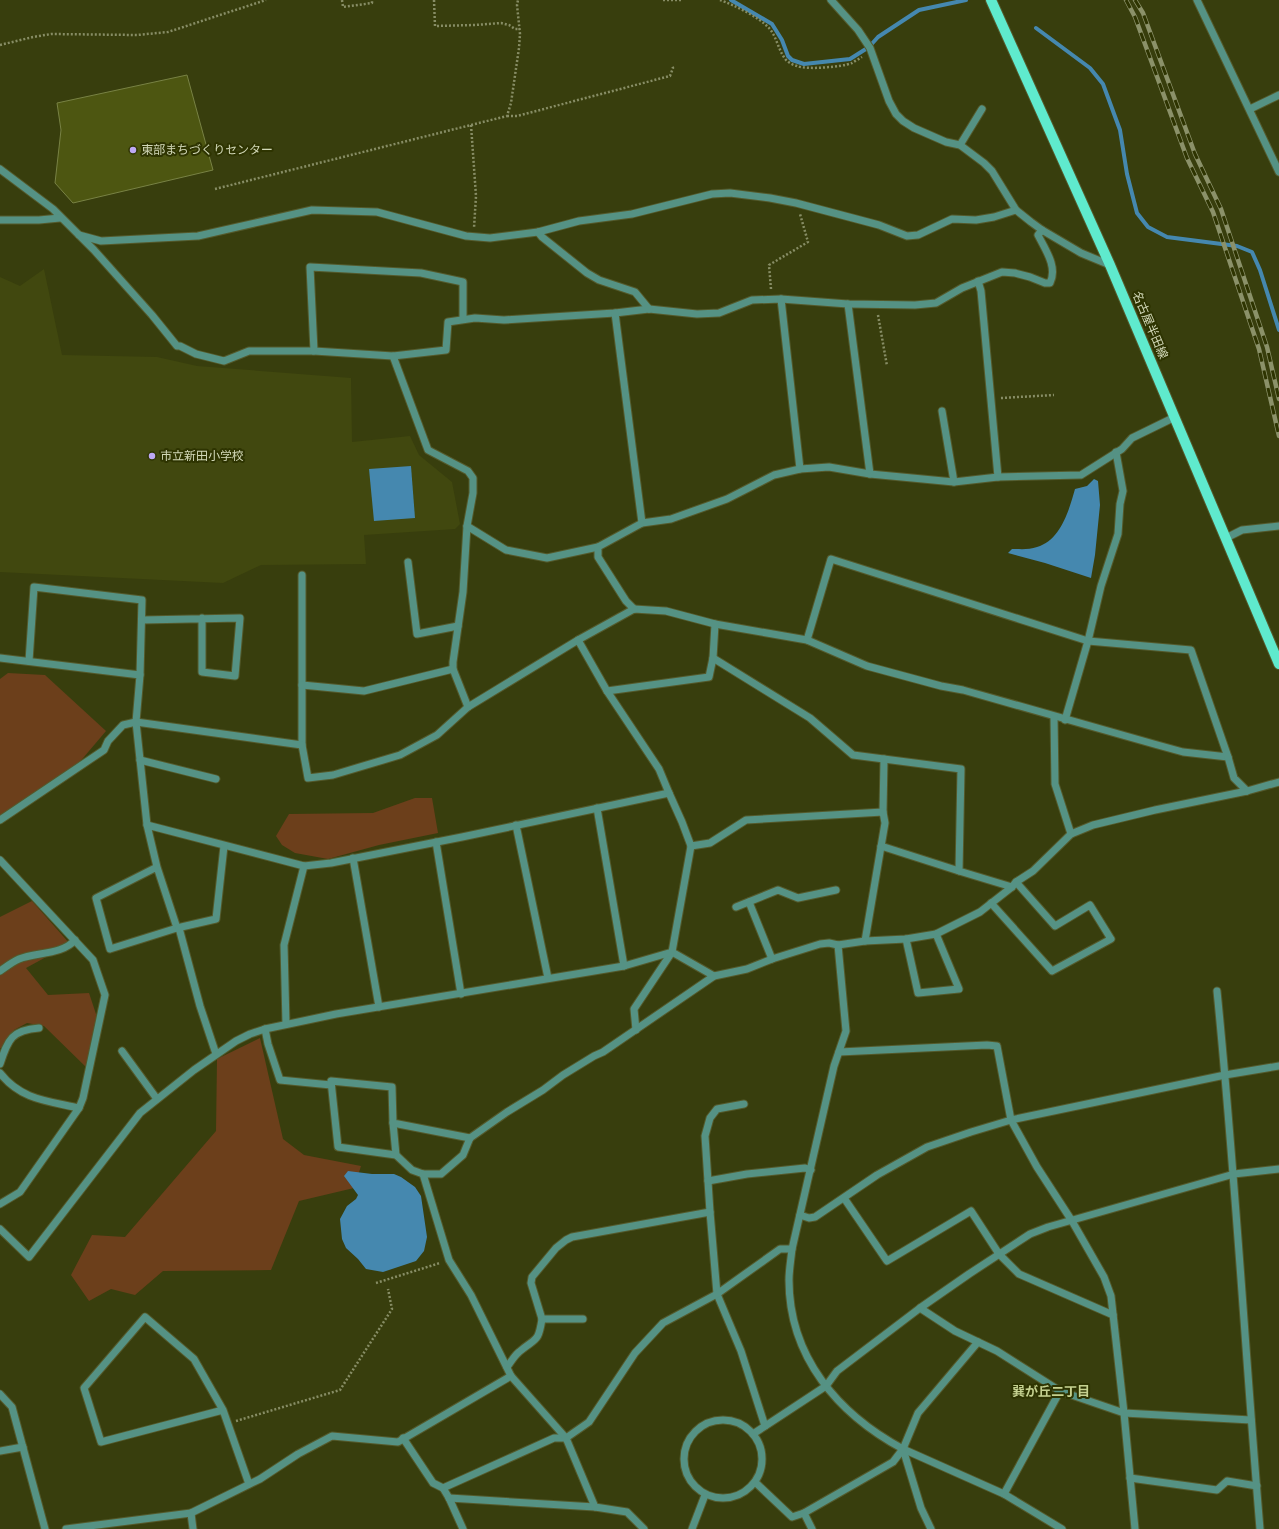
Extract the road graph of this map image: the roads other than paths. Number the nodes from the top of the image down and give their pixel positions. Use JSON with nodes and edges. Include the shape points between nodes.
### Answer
{"nodes":[{"id":1,"x":831,"y":0,"type":"edge"},
{"id":2,"x":992,"y":0,"type":"edge"},
{"id":3,"x":1197,"y":0,"type":"edge"},
{"id":4,"x":1279,"y":95,"type":"edge"},
{"id":5,"x":982,"y":109,"type":"dead end"},
{"id":6,"x":1250,"y":109,"type":"junction"},
{"id":7,"x":960,"y":145,"type":"junction"},
{"id":8,"x":0,"y":169,"type":"edge"},
{"id":9,"x":1279,"y":172,"type":"edge"},
{"id":10,"x":1016,"y":210,"type":"junction"},
{"id":11,"x":60,"y":218,"type":"junction"},
{"id":12,"x":0,"y":220,"type":"edge"},
{"id":13,"x":1042,"y":230,"type":"junction"},
{"id":14,"x":538,"y":232,"type":"junction"},
{"id":15,"x":78,"y":235,"type":"junction"},
{"id":16,"x":1110,"y":265,"type":"junction"},
{"id":17,"x":978,"y":281,"type":"junction"},
{"id":18,"x":781,"y":299,"type":"junction"},
{"id":19,"x":848,"y":304,"type":"junction"},
{"id":20,"x":649,"y":309,"type":"junction"},
{"id":21,"x":615,"y":313,"type":"junction"},
{"id":22,"x":463,"y":319,"type":"junction"},
{"id":23,"x":314,"y":351,"type":"junction"},
{"id":24,"x":393,"y":356,"type":"junction"},
{"id":25,"x":942,"y":411,"type":"dead end"},
{"id":26,"x":1175,"y":417,"type":"junction"},
{"id":27,"x":1116,"y":452,"type":"junction"},
{"id":28,"x":800,"y":469,"type":"junction"},
{"id":29,"x":870,"y":474,"type":"junction"},
{"id":30,"x":998,"y":477,"type":"junction"},
{"id":31,"x":954,"y":482,"type":"junction"},
{"id":32,"x":642,"y":523,"type":"junction"},
{"id":33,"x":468,"y":526,"type":"junction"},
{"id":34,"x":1279,"y":526,"type":"edge"},
{"id":35,"x":1226,"y":538,"type":"junction"},
{"id":36,"x":598,"y":547,"type":"junction"},
{"id":37,"x":408,"y":562,"type":"dead end"},
{"id":38,"x":302,"y":575,"type":"dead end"},
{"id":39,"x":634,"y":609,"type":"junction"},
{"id":40,"x":202,"y":618,"type":"junction"},
{"id":41,"x":142,"y":620,"type":"junction"},
{"id":42,"x":715,"y":624,"type":"junction"},
{"id":43,"x":458,"y":626,"type":"junction"},
{"id":44,"x":578,"y":640,"type":"junction"},
{"id":45,"x":807,"y":640,"type":"junction"},
{"id":46,"x":1088,"y":641,"type":"junction"},
{"id":47,"x":0,"y":658,"type":"edge"},
{"id":48,"x":713,"y":658,"type":"junction"},
{"id":49,"x":29,"y":661,"type":"junction"},
{"id":50,"x":1279,"y":664,"type":"edge"},
{"id":51,"x":453,"y":669,"type":"junction"},
{"id":52,"x":140,"y":674,"type":"junction"},
{"id":53,"x":302,"y":685,"type":"junction"},
{"id":54,"x":607,"y":691,"type":"junction"},
{"id":55,"x":468,"y":707,"type":"junction"},
{"id":56,"x":1054,"y":717,"type":"junction"},
{"id":57,"x":1065,"y":720,"type":"junction"},
{"id":58,"x":136,"y":722,"type":"junction"},
{"id":59,"x":302,"y":745,"type":"junction"},
{"id":60,"x":1228,"y":757,"type":"junction"},
{"id":61,"x":884,"y":759,"type":"junction"},
{"id":62,"x":140,"y":760,"type":"junction"},
{"id":63,"x":216,"y":779,"type":"dead end"},
{"id":64,"x":1279,"y":782,"type":"edge"},
{"id":65,"x":1247,"y":791,"type":"junction"},
{"id":66,"x":669,"y":793,"type":"junction"},
{"id":67,"x":597,"y":808,"type":"junction"},
{"id":68,"x":883,"y":812,"type":"junction"},
{"id":69,"x":0,"y":820,"type":"edge"},
{"id":70,"x":147,"y":825,"type":"junction"},
{"id":71,"x":516,"y":825,"type":"junction"},
{"id":72,"x":1072,"y":834,"type":"junction"},
{"id":73,"x":436,"y":842,"type":"junction"},
{"id":74,"x":224,"y":846,"type":"junction"},
{"id":75,"x":691,"y":846,"type":"junction"},
{"id":76,"x":881,"y":846,"type":"junction"},
{"id":77,"x":353,"y":858,"type":"junction"},
{"id":78,"x":0,"y":860,"type":"edge"},
{"id":79,"x":304,"y":866,"type":"junction"},
{"id":80,"x":157,"y":867,"type":"junction"},
{"id":81,"x":959,"y":871,"type":"junction"},
{"id":82,"x":1014,"y":885,"type":"junction"},
{"id":83,"x":836,"y":890,"type":"dead end"},
{"id":84,"x":748,"y":902,"type":"junction"},
{"id":85,"x":992,"y":903,"type":"junction"},
{"id":86,"x":736,"y":907,"type":"dead end"},
{"id":87,"x":178,"y":928,"type":"junction"},
{"id":88,"x":936,"y":934,"type":"junction"},
{"id":89,"x":906,"y":939,"type":"junction"},
{"id":90,"x":75,"y":940,"type":"junction"},
{"id":91,"x":865,"y":941,"type":"junction"},
{"id":92,"x":838,"y":945,"type":"junction"},
{"id":93,"x":672,"y":952,"type":"junction"},
{"id":94,"x":772,"y":959,"type":"junction"},
{"id":95,"x":624,"y":966,"type":"junction"},
{"id":96,"x":0,"y":971,"type":"edge"},
{"id":97,"x":714,"y":976,"type":"junction"},
{"id":98,"x":548,"y":978,"type":"junction"},
{"id":99,"x":1217,"y":991,"type":"dead end"},
{"id":100,"x":461,"y":994,"type":"junction"},
{"id":101,"x":379,"y":1007,"type":"junction"},
{"id":102,"x":286,"y":1024,"type":"junction"},
{"id":103,"x":40,"y":1028,"type":"dead end"},
{"id":104,"x":265,"y":1029,"type":"junction"},
{"id":105,"x":636,"y":1030,"type":"junction"},
{"id":106,"x":122,"y":1051,"type":"dead end"},
{"id":107,"x":839,"y":1052,"type":"junction"},
{"id":108,"x":216,"y":1054,"type":"junction"},
{"id":109,"x":0,"y":1064,"type":"edge"},
{"id":110,"x":1279,"y":1066,"type":"edge"},
{"id":111,"x":0,"y":1073,"type":"edge"},
{"id":112,"x":1225,"y":1075,"type":"junction"},
{"id":113,"x":331,"y":1085,"type":"junction"},
{"id":114,"x":157,"y":1100,"type":"junction"},
{"id":115,"x":744,"y":1104,"type":"dead end"},
{"id":116,"x":79,"y":1108,"type":"junction"},
{"id":117,"x":1011,"y":1120,"type":"junction"},
{"id":118,"x":393,"y":1123,"type":"junction"},
{"id":119,"x":470,"y":1138,"type":"junction"},
{"id":120,"x":396,"y":1155,"type":"junction"},
{"id":121,"x":1279,"y":1169,"type":"edge"},
{"id":122,"x":811,"y":1170,"type":"junction"},
{"id":123,"x":423,"y":1174,"type":"junction"},
{"id":124,"x":1234,"y":1174,"type":"junction"},
{"id":125,"x":708,"y":1181,"type":"junction"},
{"id":126,"x":844,"y":1198,"type":"junction"},
{"id":127,"x":0,"y":1204,"type":"edge"},
{"id":128,"x":710,"y":1212,"type":"junction"},
{"id":129,"x":800,"y":1215,"type":"junction"},
{"id":130,"x":1072,"y":1221,"type":"junction"},
{"id":131,"x":0,"y":1229,"type":"edge"},
{"id":132,"x":792,"y":1249,"type":"junction"},
{"id":133,"x":999,"y":1254,"type":"junction"},
{"id":134,"x":717,"y":1294,"type":"junction"},
{"id":135,"x":920,"y":1308,"type":"junction"},
{"id":136,"x":1113,"y":1315,"type":"junction"},
{"id":137,"x":542,"y":1319,"type":"junction"},
{"id":138,"x":583,"y":1319,"type":"dead end"},
{"id":139,"x":978,"y":1342,"type":"junction"},
{"id":140,"x":507,"y":1367,"type":"junction"},
{"id":141,"x":511,"y":1376,"type":"junction"},
{"id":142,"x":826,"y":1386,"type":"junction"},
{"id":143,"x":1060,"y":1391,"type":"junction"},
{"id":144,"x":0,"y":1394,"type":"edge"},
{"id":145,"x":223,"y":1410,"type":"junction"},
{"id":146,"x":1124,"y":1412,"type":"junction"},
{"id":147,"x":1251,"y":1420,"type":"junction"},
{"id":148,"x":766,"y":1426,"type":"junction"},
{"id":149,"x":753,"y":1434,"type":"junction"},
{"id":150,"x":404,"y":1438,"type":"junction"},
{"id":151,"x":566,"y":1438,"type":"junction"},
{"id":152,"x":22,"y":1448,"type":"junction"},
{"id":153,"x":903,"y":1449,"type":"junction"},
{"id":154,"x":0,"y":1451,"type":"edge"},
{"id":155,"x":1130,"y":1478,"type":"junction"},
{"id":156,"x":755,"y":1482,"type":"junction"},
{"id":157,"x":249,"y":1484,"type":"junction"},
{"id":158,"x":1257,"y":1486,"type":"junction"},
{"id":159,"x":443,"y":1488,"type":"junction"},
{"id":160,"x":1004,"y":1494,"type":"junction"},
{"id":161,"x":705,"y":1495,"type":"junction"},
{"id":162,"x":449,"y":1498,"type":"junction"},
{"id":163,"x":595,"y":1507,"type":"junction"},
{"id":164,"x":191,"y":1513,"type":"junction"},
{"id":165,"x":804,"y":1513,"type":"junction"},
{"id":166,"x":45,"y":1529,"type":"edge"},
{"id":167,"x":66,"y":1529,"type":"edge"},
{"id":168,"x":193,"y":1529,"type":"edge"},
{"id":169,"x":463,"y":1529,"type":"edge"},
{"id":170,"x":644,"y":1529,"type":"edge"},
{"id":171,"x":692,"y":1529,"type":"edge"},
{"id":172,"x":812,"y":1529,"type":"edge"},
{"id":173,"x":931,"y":1529,"type":"edge"},
{"id":174,"x":1062,"y":1529,"type":"edge"},
{"id":175,"x":1135,"y":1529,"type":"edge"},
{"id":176,"x":1260,"y":1529,"type":"edge"}],
"edges":[{"from":1,"to":7,"type":"street","via":[[858,30],[871,51],[896,114],[914,128],[946,142]]},
{"from":2,"to":16,"type":"main road","name":"名古屋半田線"},
{"from":3,"to":6,"type":"street"},
{"from":4,"to":6,"type":"street"},
{"from":5,"to":7,"type":"street"},
{"from":6,"to":9,"type":"street"},
{"from":7,"to":10,"type":"street","via":[[992,171]]},
{"from":8,"to":11,"type":"street","via":[[53,209]]},
{"from":10,"to":13,"type":"street"},
{"from":10,"to":14,"type":"street","via":[[976,220],[952,219],[918,235],[907,236],[879,225],[799,204],[764,197],[712,194],[632,214],[579,222]]},
{"from":11,"to":12,"type":"street"},
{"from":11,"to":15,"type":"street"},
{"from":13,"to":16,"type":"street","via":[[1081,254]]},
{"from":13,"to":17,"type":"street","via":[[1038,235],[1052,266],[1050,283],[1002,272]]},
{"from":14,"to":15,"type":"street","via":[[490,238],[466,236],[377,212],[312,210],[198,236],[101,241]]},
{"from":14,"to":20,"type":"street","via":[[587,273],[634,292]]},
{"from":15,"to":23,"type":"street","via":[[177,346],[224,361],[249,351]]},
{"from":16,"to":26,"type":"main road","name":"名古屋半田線"},
{"from":17,"to":19,"type":"street","via":[[936,303]]},
{"from":17,"to":30,"type":"street"},
{"from":18,"to":19,"type":"street"},
{"from":18,"to":20,"type":"street","via":[[752,300],[720,313],[697,314]]},
{"from":18,"to":28,"type":"street"},
{"from":19,"to":29,"type":"street"},
{"from":20,"to":21,"type":"street"},
{"from":21,"to":22,"type":"street","via":[[504,320]]},
{"from":21,"to":32,"type":"street"},
{"from":22,"to":23,"type":"street","via":[[462,282],[422,273],[310,267]]},
{"from":22,"to":24,"type":"street","via":[[448,322],[446,350]]},
{"from":23,"to":24,"type":"street"},
{"from":24,"to":33,"type":"street","via":[[428,450],[468,471],[472,478],[473,493]]},
{"from":25,"to":31,"type":"street"},
{"from":26,"to":27,"type":"street","via":[[1132,438]]},
{"from":26,"to":35,"type":"main road","name":"名古屋半田線"},
{"from":27,"to":30,"type":"street","via":[[1081,475]]},
{"from":27,"to":46,"type":"street","via":[[1123,490],[1118,534],[1101,586]]},
{"from":28,"to":29,"type":"street","via":[[829,467]]},
{"from":28,"to":32,"type":"street","via":[[774,475],[727,499],[670,519]]},
{"from":29,"to":31,"type":"street"},
{"from":30,"to":31,"type":"street"},
{"from":32,"to":36,"type":"street"},
{"from":33,"to":36,"type":"street","via":[[506,550],[547,558]]},
{"from":33,"to":43,"type":"street"},
{"from":34,"to":35,"type":"street","via":[[1242,530]]},
{"from":35,"to":50,"type":"main road","name":"名古屋半田線"},
{"from":36,"to":39,"type":"street","via":[[598,557],[626,601]]},
{"from":37,"to":43,"type":"street","via":[[417,634]]},
{"from":38,"to":53,"type":"street"},
{"from":39,"to":42,"type":"street","via":[[666,610]]},
{"from":39,"to":44,"type":"street"},
{"from":40,"to":40,"type":"street","via":[[240,618],[235,676],[202,672]]},
{"from":40,"to":41,"type":"street"},
{"from":41,"to":49,"type":"street","via":[[142,600],[34,587]]},
{"from":41,"to":52,"type":"street"},
{"from":42,"to":45,"type":"street"},
{"from":42,"to":48,"type":"street"},
{"from":43,"to":51,"type":"street"},
{"from":44,"to":54,"type":"street"},
{"from":44,"to":55,"type":"street"},
{"from":45,"to":46,"type":"street","via":[[831,559]]},
{"from":45,"to":56,"type":"street","via":[[867,666],[963,690]]},
{"from":46,"to":57,"type":"street"},
{"from":46,"to":60,"type":"street","via":[[1191,650]]},
{"from":47,"to":49,"type":"street"},
{"from":48,"to":54,"type":"street","via":[[709,676]]},
{"from":48,"to":61,"type":"street","via":[[810,718],[853,755]]},
{"from":49,"to":52,"type":"street"},
{"from":51,"to":53,"type":"street","via":[[364,690]]},
{"from":51,"to":55,"type":"street"},
{"from":52,"to":58,"type":"street"},
{"from":53,"to":59,"type":"street"},
{"from":54,"to":66,"type":"street","via":[[659,768]]},
{"from":55,"to":59,"type":"street","via":[[437,735],[400,754],[333,775],[308,778]]},
{"from":56,"to":57,"type":"street"},
{"from":56,"to":72,"type":"street","via":[[1055,784]]},
{"from":57,"to":60,"type":"street","via":[[1183,752]]},
{"from":58,"to":59,"type":"street"},
{"from":58,"to":62,"type":"street"},
{"from":58,"to":69,"type":"street","via":[[123,725],[108,741],[104,750]]},
{"from":60,"to":65,"type":"street","via":[[1234,778]]},
{"from":61,"to":68,"type":"street"},
{"from":61,"to":81,"type":"street","via":[[961,768]]},
{"from":62,"to":63,"type":"street"},
{"from":62,"to":70,"type":"street"},
{"from":64,"to":65,"type":"street"},
{"from":65,"to":72,"type":"street","via":[[1093,825]]},
{"from":66,"to":67,"type":"street"},
{"from":66,"to":75,"type":"street"},
{"from":67,"to":71,"type":"street"},
{"from":67,"to":95,"type":"street"},
{"from":68,"to":75,"type":"street","via":[[746,820],[710,843]]},
{"from":68,"to":76,"type":"street"},
{"from":70,"to":74,"type":"street"},
{"from":70,"to":80,"type":"street"},
{"from":71,"to":73,"type":"street"},
{"from":71,"to":98,"type":"street"},
{"from":72,"to":82,"type":"street","via":[[1033,871]]},
{"from":73,"to":77,"type":"street"},
{"from":73,"to":100,"type":"street"},
{"from":74,"to":79,"type":"street"},
{"from":74,"to":87,"type":"street","via":[[216,919]]},
{"from":75,"to":93,"type":"street"},
{"from":76,"to":81,"type":"street"},
{"from":76,"to":91,"type":"street"},
{"from":77,"to":79,"type":"street"},
{"from":77,"to":101,"type":"street"},
{"from":78,"to":90,"type":"street"},
{"from":79,"to":102,"type":"street","via":[[284,945]]},
{"from":80,"to":87,"type":"street"},
{"from":80,"to":87,"type":"street","via":[[96,898],[110,949]]},
{"from":81,"to":82,"type":"street"},
{"from":82,"to":85,"type":"street"},
{"from":82,"to":85,"type":"street","via":[[1055,926],[1090,904],[1111,939],[1052,971]]},
{"from":83,"to":84,"type":"street","via":[[798,898],[778,890]]},
{"from":84,"to":86,"type":"street"},
{"from":84,"to":94,"type":"street"},
{"from":85,"to":88,"type":"street","via":[[980,912]]},
{"from":87,"to":108,"type":"street"},
{"from":88,"to":89,"type":"street"},
{"from":88,"to":89,"type":"street","via":[[959,989],[918,993]]},
{"from":89,"to":91,"type":"street"},
{"from":90,"to":96,"type":"street","via":[[72,944],[54,951],[18,959]]},
{"from":90,"to":116,"type":"street","via":[[93,960],[105,995]]},
{"from":91,"to":92,"type":"street"},
{"from":92,"to":94,"type":"street","via":[[820,944]]},
{"from":92,"to":107,"type":"street","via":[[846,1031]]},
{"from":93,"to":95,"type":"street"},
{"from":93,"to":97,"type":"street"},
{"from":93,"to":105,"type":"street","via":[[634,1009]]},
{"from":94,"to":97,"type":"street","via":[[747,970]]},
{"from":95,"to":98,"type":"street"},
{"from":97,"to":105,"type":"street"},
{"from":98,"to":100,"type":"street"},
{"from":99,"to":112,"type":"street"},
{"from":100,"to":101,"type":"street"},
{"from":101,"to":102,"type":"street"},
{"from":102,"to":104,"type":"street"},
{"from":103,"to":109,"type":"street","via":[[17,1033],[8,1041]]},
{"from":104,"to":108,"type":"street","via":[[243,1037]]},
{"from":104,"to":113,"type":"street","via":[[280,1080]]},
{"from":105,"to":119,"type":"street","via":[[563,1075]]},
{"from":106,"to":114,"type":"street"},
{"from":107,"to":117,"type":"street","via":[[997,1046]]},
{"from":107,"to":122,"type":"street"},
{"from":108,"to":114,"type":"street"},
{"from":110,"to":112,"type":"street"},
{"from":111,"to":116,"type":"street","via":[[14,1088],[34,1099]]},
{"from":112,"to":117,"type":"street"},
{"from":112,"to":124,"type":"street"},
{"from":113,"to":118,"type":"street","via":[[331,1081],[392,1087]]},
{"from":113,"to":120,"type":"street","via":[[338,1147]]},
{"from":114,"to":131,"type":"street","via":[[140,1112],[29,1257]]},
{"from":115,"to":125,"type":"street","via":[[718,1109],[710,1118],[705,1136]]},
{"from":116,"to":127,"type":"street","via":[[20,1192]]},
{"from":117,"to":126,"type":"street","via":[[927,1147],[877,1175]]},
{"from":117,"to":130,"type":"street","via":[[1037,1167]]},
{"from":118,"to":119,"type":"street"},
{"from":118,"to":120,"type":"street"},
{"from":119,"to":123,"type":"street","via":[[463,1155],[441,1174]]},
{"from":120,"to":123,"type":"street","via":[[412,1170]]},
{"from":121,"to":124,"type":"street"},
{"from":122,"to":125,"type":"street","via":[[805,1168],[747,1174]]},
{"from":122,"to":129,"type":"street"},
{"from":123,"to":140,"type":"street","via":[[448,1260],[471,1295]]},
{"from":124,"to":130,"type":"street"},
{"from":124,"to":147,"type":"street"},
{"from":125,"to":128,"type":"street"},
{"from":126,"to":129,"type":"street","via":[[815,1217]]},
{"from":126,"to":133,"type":"street","via":[[887,1261],[971,1211]]},
{"from":128,"to":134,"type":"street"},
{"from":128,"to":137,"type":"street","via":[[566,1240],[532,1277],[531,1283]]},
{"from":129,"to":132,"type":"street"},
{"from":130,"to":133,"type":"street","via":[[1030,1234]]},
{"from":130,"to":136,"type":"street","via":[[1104,1277],[1111,1296]]},
{"from":132,"to":134,"type":"street","via":[[780,1249]]},
{"from":132,"to":142,"type":"street","via":[[789,1279],[795,1324],[806,1355]]},
{"from":133,"to":135,"type":"street"},
{"from":133,"to":136,"type":"street","via":[[1019,1274]]},
{"from":134,"to":148,"type":"street","via":[[741,1351]]},
{"from":134,"to":151,"type":"street","via":[[663,1323],[652,1332],[589,1422]]},
{"from":135,"to":139,"type":"street","via":[[955,1331]]},
{"from":135,"to":142,"type":"street","via":[[837,1371]]},
{"from":136,"to":146,"type":"street"},
{"from":137,"to":138,"type":"street"},
{"from":137,"to":140,"type":"street","via":[[537,1338],[517,1353]]},
{"from":139,"to":143,"type":"street","via":[[997,1351]]},
{"from":139,"to":153,"type":"street","via":[[918,1413]]},
{"from":140,"to":141,"type":"street"},
{"from":141,"to":150,"type":"street"},
{"from":141,"to":151,"type":"street"},
{"from":142,"to":148,"type":"street"},
{"from":142,"to":153,"type":"street","via":[[851,1414]]},
{"from":143,"to":146,"type":"street"},
{"from":143,"to":160,"type":"street"},
{"from":144,"to":152,"type":"street","via":[[12,1407]]},
{"from":145,"to":145,"type":"street","via":[[101,1442],[84,1388],[146,1317],[194,1359]]},
{"from":145,"to":157,"type":"street"},
{"from":146,"to":147,"type":"street"},
{"from":146,"to":155,"type":"street"},
{"from":147,"to":158,"type":"street"},
{"from":148,"to":149,"type":"street"},
{"from":149,"to":156,"type":"street","via":[[762,1455],[762,1467]]},
{"from":149,"to":161,"type":"street","via":[[732,1421],[719,1420],[696,1431],[688,1440],[684,1452],[684,1465],[695,1487]]},
{"from":150,"to":157,"type":"street","via":[[398,1442],[332,1436]]},
{"from":150,"to":159,"type":"street","via":[[433,1482]]},
{"from":151,"to":159,"type":"street","via":[[554,1438]]},
{"from":151,"to":163,"type":"street"},
{"from":152,"to":154,"type":"street"},
{"from":152,"to":166,"type":"street"},
{"from":153,"to":160,"type":"street"},
{"from":153,"to":165,"type":"street","via":[[893,1462]]},
{"from":153,"to":173,"type":"street","via":[[921,1508]]},
{"from":155,"to":158,"type":"street","via":[[1217,1490],[1227,1481]]},
{"from":155,"to":175,"type":"street"},
{"from":156,"to":161,"type":"street","via":[[741,1494],[729,1498]]},
{"from":156,"to":165,"type":"street","via":[[792,1517]]},
{"from":157,"to":164,"type":"street"},
{"from":158,"to":176,"type":"street"},
{"from":159,"to":162,"type":"street"},
{"from":160,"to":174,"type":"street"},
{"from":161,"to":171,"type":"street"},
{"from":162,"to":163,"type":"street"},
{"from":162,"to":169,"type":"street"},
{"from":163,"to":170,"type":"street","via":[[627,1512]]},
{"from":164,"to":167,"type":"street"},
{"from":164,"to":168,"type":"street"},
{"from":165,"to":172,"type":"street"}]}
